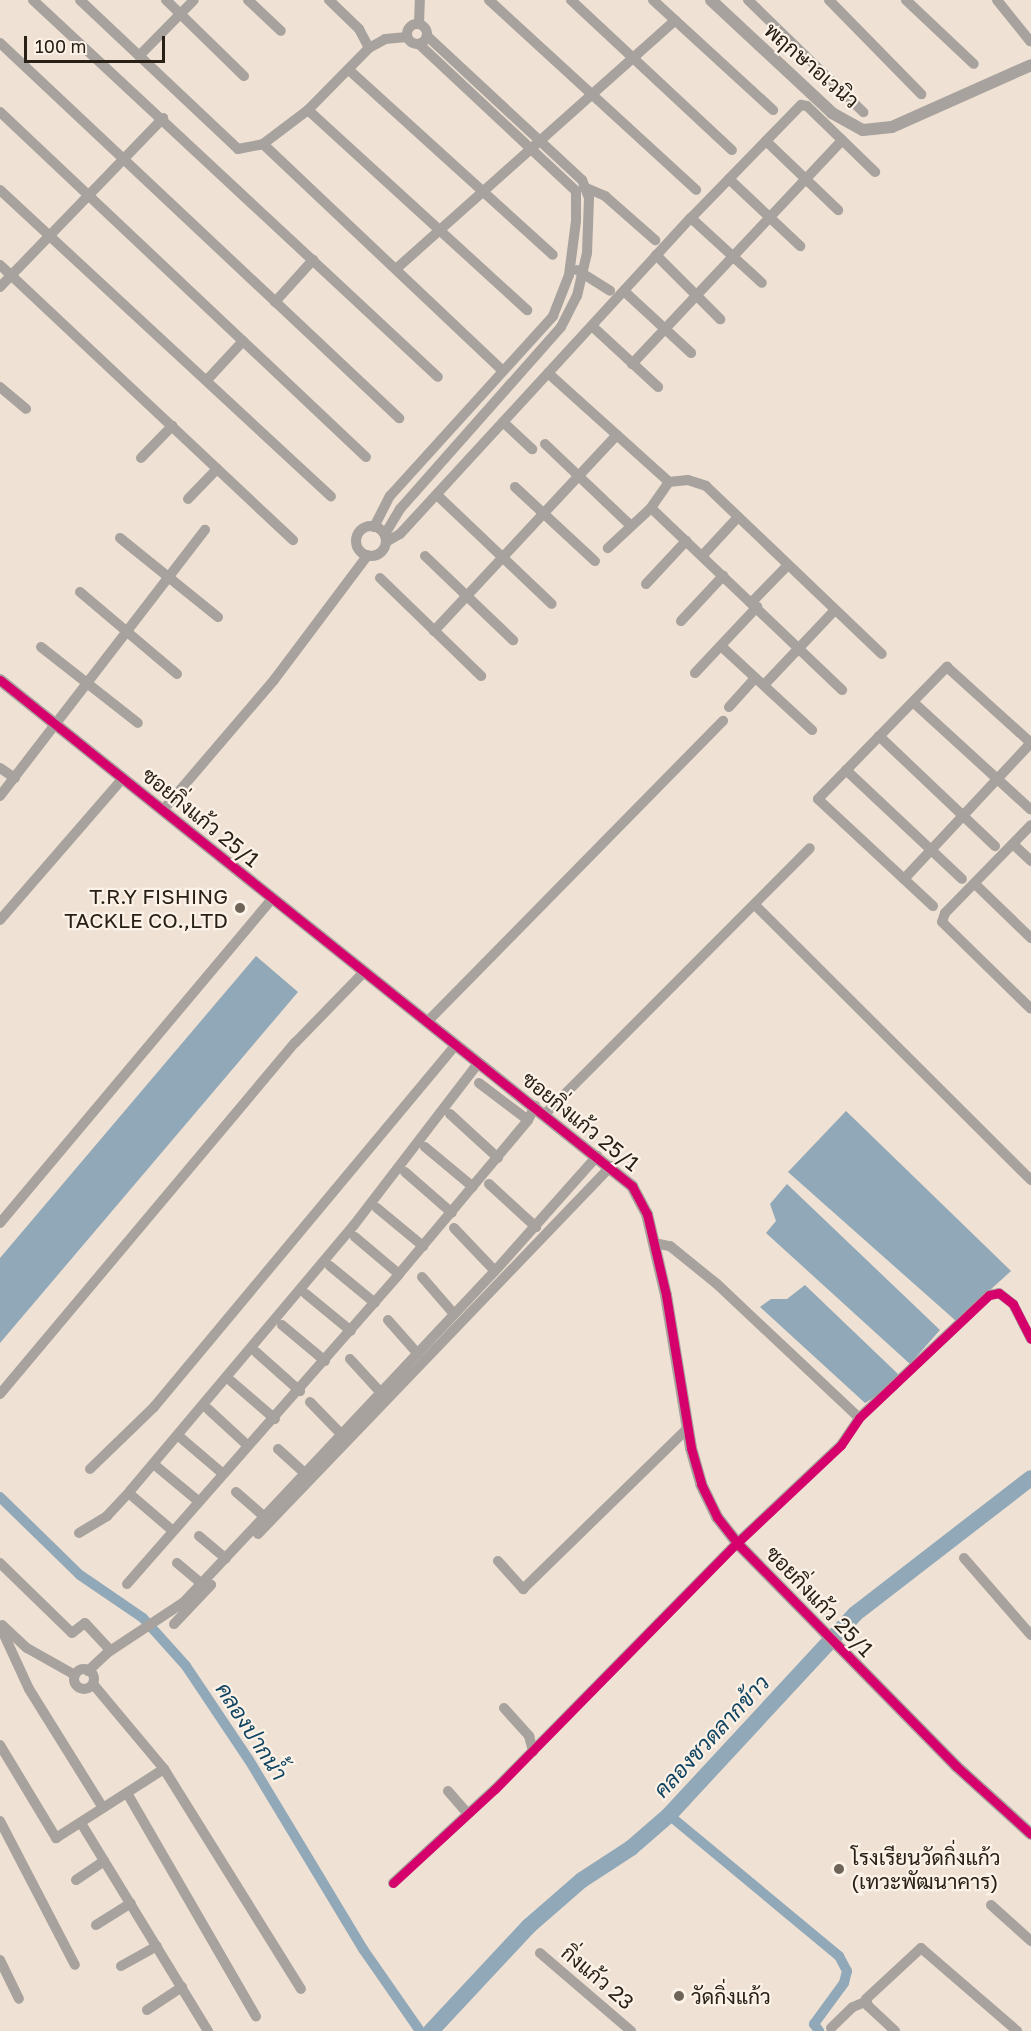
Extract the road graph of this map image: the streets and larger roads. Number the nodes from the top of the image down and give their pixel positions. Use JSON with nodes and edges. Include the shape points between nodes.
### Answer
{"nodes":[{"id":1,"x":33,"y":0,"type":"edge"},
{"id":2,"x":80,"y":0,"type":"edge"},
{"id":3,"x":166,"y":0,"type":"edge"},
{"id":4,"x":194,"y":0,"type":"edge"},
{"id":5,"x":248,"y":0,"type":"edge"},
{"id":6,"x":329,"y":0,"type":"edge"},
{"id":7,"x":420,"y":0,"type":"edge"},
{"id":8,"x":489,"y":0,"type":"edge"},
{"id":9,"x":571,"y":0,"type":"edge"},
{"id":10,"x":653,"y":0,"type":"edge"},
{"id":11,"x":711,"y":0,"type":"edge"},
{"id":12,"x":829,"y":0,"type":"edge"},
{"id":13,"x":906,"y":0,"type":"edge"},
{"id":14,"x":996,"y":0,"type":"edge"},
{"id":15,"x":750,"y":1,"type":"edge"},
{"id":16,"x":180,"y":15,"type":"junction"},
{"id":17,"x":675,"y":20,"type":"junction"},
{"id":18,"x":419,"y":24,"type":"junction"},
{"id":19,"x":281,"y":31,"type":"dead end"},
{"id":20,"x":407,"y":37,"type":"junction"},
{"id":21,"x":423,"y":40,"type":"junction"},
{"id":22,"x":1030,"y":41,"type":"edge"},
{"id":23,"x":0,"y":43,"type":"edge"},
{"id":24,"x":369,"y":48,"type":"junction"},
{"id":25,"x":139,"y":56,"type":"junction"},
{"id":26,"x":633,"y":58,"type":"junction"},
{"id":27,"x":974,"y":64,"type":"dead end"},
{"id":28,"x":1031,"y":65,"type":"edge"},
{"id":29,"x":349,"y":70,"type":"junction"},
{"id":30,"x":244,"y":76,"type":"dead end"},
{"id":31,"x":592,"y":94,"type":"junction"},
{"id":32,"x":921,"y":94,"type":"dead end"},
{"id":33,"x":308,"y":110,"type":"junction"},
{"id":34,"x":773,"y":110,"type":"dead end"},
{"id":35,"x":0,"y":112,"type":"edge"},
{"id":36,"x":863,"y":112,"type":"dead end"},
{"id":37,"x":163,"y":118,"type":"junction"},
{"id":38,"x":542,"y":139,"type":"junction"},
{"id":39,"x":766,"y":141,"type":"junction"},
{"id":40,"x":842,"y":141,"type":"junction"},
{"id":41,"x":263,"y":144,"type":"junction"},
{"id":42,"x":530,"y":149,"type":"junction"},
{"id":43,"x":732,"y":150,"type":"dead end"},
{"id":44,"x":123,"y":160,"type":"junction"},
{"id":45,"x":875,"y":172,"type":"dead end"},
{"id":46,"x":807,"y":178,"type":"junction"},
{"id":47,"x":729,"y":179,"type":"junction"},
{"id":48,"x":581,"y":189,"type":"junction"},
{"id":49,"x":0,"y":190,"type":"edge"},
{"id":50,"x":696,"y":190,"type":"dead end"},
{"id":51,"x":484,"y":191,"type":"junction"},
{"id":52,"x":88,"y":195,"type":"junction"},
{"id":53,"x":838,"y":210,"type":"dead end"},
{"id":54,"x":691,"y":218,"type":"junction"},
{"id":55,"x":770,"y":218,"type":"junction"},
{"id":56,"x":441,"y":229,"type":"junction"},
{"id":57,"x":50,"y":235,"type":"junction"},
{"id":58,"x":655,"y":240,"type":"dead end"},
{"id":59,"x":800,"y":246,"type":"dead end"},
{"id":60,"x":553,"y":255,"type":"dead end"},
{"id":61,"x":656,"y":255,"type":"junction"},
{"id":62,"x":734,"y":257,"type":"junction"},
{"id":63,"x":313,"y":260,"type":"junction"},
{"id":64,"x":0,"y":265,"type":"edge"},
{"id":65,"x":571,"y":267,"type":"junction"},
{"id":66,"x":396,"y":269,"type":"junction"},
{"id":67,"x":584,"y":273,"type":"junction"},
{"id":68,"x":11,"y":275,"type":"junction"},
{"id":69,"x":762,"y":283,"type":"dead end"},
{"id":70,"x":0,"y":287,"type":"edge"},
{"id":71,"x":610,"y":291,"type":"dead end"},
{"id":72,"x":625,"y":291,"type":"junction"},
{"id":73,"x":697,"y":295,"type":"junction"},
{"id":74,"x":275,"y":302,"type":"junction"},
{"id":75,"x":527,"y":310,"type":"dead end"},
{"id":76,"x":720,"y":319,"type":"dead end"},
{"id":77,"x":592,"y":326,"type":"junction"},
{"id":78,"x":665,"y":328,"type":"junction"},
{"id":79,"x":243,"y":341,"type":"junction"},
{"id":80,"x":691,"y":353,"type":"dead end"},
{"id":81,"x":632,"y":364,"type":"junction"},
{"id":82,"x":499,"y":367,"type":"dead end"},
{"id":83,"x":548,"y":373,"type":"junction"},
{"id":84,"x":438,"y":377,"type":"dead end"},
{"id":85,"x":207,"y":380,"type":"junction"},
{"id":86,"x":495,"y":382,"type":"junction"},
{"id":87,"x":0,"y":387,"type":"edge"},
{"id":88,"x":658,"y":387,"type":"dead end"},
{"id":89,"x":506,"y":391,"type":"junction"},
{"id":90,"x":26,"y":409,"type":"dead end"},
{"id":91,"x":399,"y":418,"type":"dead end"},
{"id":92,"x":503,"y":422,"type":"junction"},
{"id":93,"x":172,"y":426,"type":"junction"},
{"id":94,"x":617,"y":435,"type":"junction"},
{"id":95,"x":545,"y":444,"type":"dead end"},
{"id":96,"x":532,"y":449,"type":"dead end"},
{"id":97,"x":366,"y":457,"type":"dead end"},
{"id":98,"x":141,"y":458,"type":"dead end"},
{"id":99,"x":217,"y":469,"type":"junction"},
{"id":100,"x":408,"y":477,"type":"junction"},
{"id":101,"x":580,"y":477,"type":"junction"},
{"id":102,"x":669,"y":482,"type":"junction"},
{"id":103,"x":515,"y":487,"type":"dead end"},
{"id":104,"x":419,"y":488,"type":"junction"},
{"id":105,"x":437,"y":495,"type":"junction"},
{"id":106,"x":331,"y":497,"type":"dead end"},
{"id":107,"x":188,"y":499,"type":"dead end"},
{"id":108,"x":651,"y":508,"type":"junction"},
{"id":109,"x":545,"y":516,"type":"junction"},
{"id":110,"x":738,"y":517,"type":"junction"},
{"id":111,"x":630,"y":525,"type":"junction"},
{"id":112,"x":374,"y":526,"type":"junction"},
{"id":113,"x":205,"y":530,"type":"dead end"},
{"id":114,"x":120,"y":538,"type":"dead end"},
{"id":115,"x":385,"y":538,"type":"junction"},
{"id":116,"x":293,"y":540,"type":"dead end"},
{"id":117,"x":686,"y":541,"type":"junction"},
{"id":118,"x":608,"y":549,"type":"dead end"},
{"id":119,"x":368,"y":555,"type":"junction"},
{"id":120,"x":425,"y":556,"type":"dead end"},
{"id":121,"x":702,"y":556,"type":"junction"},
{"id":122,"x":504,"y":559,"type":"junction"},
{"id":123,"x":595,"y":561,"type":"dead end"},
{"id":124,"x":788,"y":565,"type":"junction"},
{"id":125,"x":723,"y":576,"type":"junction"},
{"id":126,"x":170,"y":577,"type":"junction"},
{"id":127,"x":380,"y":578,"type":"dead end"},
{"id":128,"x":646,"y":584,"type":"dead end"},
{"id":129,"x":80,"y":592,"type":"dead end"},
{"id":130,"x":468,"y":597,"type":"junction"},
{"id":131,"x":552,"y":604,"type":"dead end"},
{"id":132,"x":754,"y":605,"type":"junction"},
{"id":133,"x":835,"y":610,"type":"junction"},
{"id":134,"x":218,"y":617,"type":"dead end"},
{"id":135,"x":681,"y":621,"type":"dead end"},
{"id":136,"x":128,"y":632,"type":"junction"},
{"id":137,"x":435,"y":632,"type":"junction"},
{"id":138,"x":513,"y":640,"type":"dead end"},
{"id":139,"x":41,"y":646,"type":"dead end"},
{"id":140,"x":721,"y":646,"type":"junction"},
{"id":141,"x":799,"y":648,"type":"junction"},
{"id":142,"x":882,"y":654,"type":"dead end"},
{"id":143,"x":695,"y":673,"type":"dead end"},
{"id":144,"x":177,"y":674,"type":"dead end"},
{"id":145,"x":481,"y":676,"type":"dead end"},
{"id":146,"x":0,"y":680,"type":"edge"},
{"id":147,"x":759,"y":682,"type":"junction"},
{"id":148,"x":89,"y":684,"type":"junction"},
{"id":149,"x":842,"y":690,"type":"dead end"},
{"id":150,"x":913,"y":702,"type":"junction"},
{"id":151,"x":729,"y":707,"type":"dead end"},
{"id":152,"x":723,"y":722,"type":"dead end"},
{"id":153,"x":138,"y":723,"type":"dead end"},
{"id":154,"x":55,"y":724,"type":"junction"},
{"id":155,"x":812,"y":730,"type":"dead end"},
{"id":156,"x":879,"y":736,"type":"junction"},
{"id":157,"x":1031,"y":743,"type":"edge"},
{"id":158,"x":0,"y":768,"type":"edge"},
{"id":159,"x":846,"y":770,"type":"junction"},
{"id":160,"x":15,"y":778,"type":"junction"},
{"id":161,"x":123,"y":778,"type":"junction"},
{"id":162,"x":997,"y":778,"type":"junction"},
{"id":163,"x":0,"y":796,"type":"edge"},
{"id":164,"x":1030,"y":809,"type":"edge"},
{"id":165,"x":163,"y":810,"type":"junction"},
{"id":166,"x":963,"y":815,"type":"junction"},
{"id":167,"x":1031,"y":825,"type":"edge"},
{"id":168,"x":1013,"y":844,"type":"junction"},
{"id":169,"x":995,"y":846,"type":"dead end"},
{"id":170,"x":810,"y":848,"type":"dead end"},
{"id":171,"x":930,"y":851,"type":"junction"},
{"id":172,"x":1031,"y":861,"type":"edge"},
{"id":173,"x":904,"y":879,"type":"junction"},
{"id":174,"x":962,"y":879,"type":"dead end"},
{"id":175,"x":975,"y":884,"type":"junction"},
{"id":176,"x":273,"y":898,"type":"junction"},
{"id":177,"x":754,"y":904,"type":"junction"},
{"id":178,"x":933,"y":906,"type":"dead end"},
{"id":179,"x":0,"y":920,"type":"edge"},
{"id":180,"x":1031,"y":938,"type":"edge"},
{"id":181,"x":365,"y":971,"type":"junction"},
{"id":182,"x":1031,"y":1009,"type":"edge"},
{"id":183,"x":428,"y":1021,"type":"junction"},
{"id":184,"x":456,"y":1044,"type":"junction"},
{"id":185,"x":479,"y":1062,"type":"junction"},
{"id":186,"x":479,"y":1083,"type":"dead end"},
{"id":187,"x":540,"y":1110,"type":"junction"},
{"id":188,"x":450,"y":1114,"type":"dead end"},
{"id":189,"x":528,"y":1120,"type":"junction"},
{"id":190,"x":425,"y":1147,"type":"dead end"},
{"id":191,"x":597,"y":1156,"type":"junction"},
{"id":192,"x":498,"y":1158,"type":"junction"},
{"id":193,"x":610,"y":1166,"type":"junction"},
{"id":194,"x":405,"y":1172,"type":"dead end"},
{"id":195,"x":1031,"y":1180,"type":"edge"},
{"id":196,"x":489,"y":1184,"type":"dead end"},
{"id":197,"x":473,"y":1187,"type":"junction"},
{"id":198,"x":377,"y":1208,"type":"dead end"},
{"id":199,"x":452,"y":1213,"type":"junction"},
{"id":200,"x":0,"y":1223,"type":"edge"},
{"id":201,"x":536,"y":1227,"type":"junction"},
{"id":202,"x":454,"y":1228,"type":"dead end"},
{"id":203,"x":355,"y":1237,"type":"dead end"},
{"id":204,"x":654,"y":1243,"type":"junction"},
{"id":205,"x":423,"y":1246,"type":"junction"},
{"id":206,"x":330,"y":1266,"type":"dead end"},
{"id":207,"x":495,"y":1271,"type":"junction"},
{"id":208,"x":399,"y":1274,"type":"junction"},
{"id":209,"x":422,"y":1277,"type":"dead end"},
{"id":210,"x":306,"y":1294,"type":"dead end"},
{"id":211,"x":375,"y":1303,"type":"junction"},
{"id":212,"x":454,"y":1314,"type":"junction"},
{"id":213,"x":388,"y":1320,"type":"dead end"},
{"id":214,"x":282,"y":1325,"type":"dead end"},
{"id":215,"x":351,"y":1331,"type":"junction"},
{"id":216,"x":1031,"y":1339,"type":"edge"},
{"id":217,"x":256,"y":1352,"type":"dead end"},
{"id":218,"x":418,"y":1354,"type":"junction"},
{"id":219,"x":350,"y":1359,"type":"dead end"},
{"id":220,"x":325,"y":1361,"type":"junction"},
{"id":221,"x":231,"y":1381,"type":"dead end"},
{"id":222,"x":300,"y":1391,"type":"junction"},
{"id":223,"x":381,"y":1393,"type":"junction"},
{"id":224,"x":0,"y":1394,"type":"edge"},
{"id":225,"x":310,"y":1402,"type":"dead end"},
{"id":226,"x":207,"y":1409,"type":"dead end"},
{"id":227,"x":859,"y":1418,"type":"junction"},
{"id":228,"x":275,"y":1419,"type":"junction"},
{"id":229,"x":688,"y":1428,"type":"junction"},
{"id":230,"x":342,"y":1435,"type":"junction"},
{"id":231,"x":181,"y":1438,"type":"dead end"},
{"id":232,"x":247,"y":1445,"type":"junction"},
{"id":233,"x":278,"y":1449,"type":"dead end"},
{"id":234,"x":156,"y":1466,"type":"dead end"},
{"id":235,"x":90,"y":1469,"type":"dead end"},
{"id":236,"x":222,"y":1473,"type":"junction"},
{"id":237,"x":306,"y":1474,"type":"junction"},
{"id":238,"x":236,"y":1492,"type":"dead end"},
{"id":239,"x":131,"y":1495,"type":"dead end"},
{"id":240,"x":198,"y":1501,"type":"junction"},
{"id":241,"x":265,"y":1517,"type":"junction"},
{"id":242,"x":173,"y":1530,"type":"junction"},
{"id":243,"x":79,"y":1533,"type":"dead end"},
{"id":244,"x":200,"y":1536,"type":"dead end"},
{"id":245,"x":737,"y":1543,"type":"junction"},
{"id":246,"x":964,"y":1558,"type":"dead end"},
{"id":247,"x":226,"y":1559,"type":"junction"},
{"id":248,"x":498,"y":1561,"type":"dead end"},
{"id":249,"x":0,"y":1563,"type":"edge"},
{"id":250,"x":177,"y":1563,"type":"dead end"},
{"id":251,"x":127,"y":1584,"type":"dead end"},
{"id":252,"x":202,"y":1584,"type":"junction"},
{"id":253,"x":0,"y":1624,"type":"edge"},
{"id":254,"x":174,"y":1624,"type":"dead end"},
{"id":255,"x":1031,"y":1635,"type":"edge"},
{"id":256,"x":108,"y":1652,"type":"junction"},
{"id":257,"x":88,"y":1671,"type":"junction"},
{"id":258,"x":75,"y":1675,"type":"junction"},
{"id":259,"x":93,"y":1684,"type":"junction"},
{"id":260,"x":504,"y":1708,"type":"dead end"},
{"id":261,"x":0,"y":1745,"type":"edge"},
{"id":262,"x":533,"y":1751,"type":"junction"},
{"id":263,"x":164,"y":1768,"type":"junction"},
{"id":264,"x":448,"y":1791,"type":"dead end"},
{"id":265,"x":127,"y":1793,"type":"junction"},
{"id":266,"x":103,"y":1808,"type":"junction"},
{"id":267,"x":468,"y":1814,"type":"junction"},
{"id":268,"x":0,"y":1821,"type":"edge"},
{"id":269,"x":81,"y":1823,"type":"junction"},
{"id":270,"x":1031,"y":1834,"type":"edge"},
{"id":271,"x":4,"y":1837,"type":"edge"},
{"id":272,"x":104,"y":1861,"type":"junction"},
{"id":273,"x":76,"y":1880,"type":"dead end"},
{"id":274,"x":393,"y":1883,"type":"dead end"},
{"id":275,"x":131,"y":1903,"type":"junction"},
{"id":276,"x":991,"y":1905,"type":"dead end"},
{"id":277,"x":96,"y":1925,"type":"dead end"},
{"id":278,"x":1031,"y":1941,"type":"edge"},
{"id":279,"x":157,"y":1946,"type":"junction"},
{"id":280,"x":540,"y":1953,"type":"dead end"},
{"id":281,"x":0,"y":1960,"type":"edge"},
{"id":282,"x":75,"y":1965,"type":"dead end"},
{"id":283,"x":121,"y":1966,"type":"dead end"},
{"id":284,"x":182,"y":1987,"type":"junction"},
{"id":285,"x":301,"y":1989,"type":"dead end"},
{"id":286,"x":20,"y":1999,"type":"dead end"},
{"id":287,"x":865,"y":2002,"type":"junction"},
{"id":288,"x":147,"y":2010,"type":"dead end"},
{"id":289,"x":256,"y":2016,"type":"dead end"},
{"id":290,"x":831,"y":2028,"type":"dead end"},
{"id":291,"x":208,"y":2031,"type":"edge"},
{"id":292,"x":632,"y":2031,"type":"edge"},
{"id":293,"x":895,"y":2031,"type":"edge"},
{"id":294,"x":1017,"y":2031,"type":"edge"}],
"edges":[{"from":1,"to":37,"type":"street"},
{"from":2,"to":25,"type":"street"},
{"from":3,"to":16,"type":"street"},
{"from":4,"to":16,"type":"street"},
{"from":5,"to":19,"type":"street"},
{"from":6,"to":24,"type":"street","via":[[359,29]]},
{"from":7,"to":18,"type":"street"},
{"from":8,"to":31,"type":"street"},
{"from":9,"to":26,"type":"street"},
{"from":10,"to":17,"type":"street"},
{"from":11,"to":28,"type":"street","name":"พฤกษาอเวนิว","via":[[832,113],[863,130],[892,127]]},
{"from":12,"to":32,"type":"street"},
{"from":13,"to":27,"type":"street"},
{"from":14,"to":22,"type":"street"},
{"from":15,"to":36,"type":"street"},
{"from":16,"to":25,"type":"street"},
{"from":16,"to":30,"type":"street"},
{"from":17,"to":26,"type":"street"},
{"from":17,"to":34,"type":"street"},
{"from":18,"to":20,"type":"street","via":[[410,26]]},
{"from":18,"to":21,"type":"street","via":[[426,29]]},
{"from":20,"to":21,"type":"street"},
{"from":20,"to":24,"type":"street","via":[[385,39]]},
{"from":21,"to":38,"type":"street"},
{"from":21,"to":42,"type":"street"},
{"from":23,"to":44,"type":"street"},
{"from":24,"to":29,"type":"street"},
{"from":25,"to":41,"type":"street","via":[[238,149]]},
{"from":26,"to":31,"type":"street"},
{"from":26,"to":43,"type":"street"},
{"from":29,"to":33,"type":"street"},
{"from":29,"to":51,"type":"street"},
{"from":31,"to":38,"type":"street"},
{"from":31,"to":50,"type":"street"},
{"from":33,"to":41,"type":"street"},
{"from":33,"to":56,"type":"street"},
{"from":35,"to":52,"type":"street"},
{"from":37,"to":44,"type":"street"},
{"from":37,"to":63,"type":"street"},
{"from":38,"to":42,"type":"street"},
{"from":38,"to":48,"type":"street"},
{"from":39,"to":40,"type":"street","via":[[801,105],[807,106]]},
{"from":39,"to":46,"type":"street"},
{"from":39,"to":47,"type":"street"},
{"from":40,"to":45,"type":"street"},
{"from":40,"to":46,"type":"street"},
{"from":41,"to":66,"type":"street"},
{"from":42,"to":48,"type":"street"},
{"from":42,"to":51,"type":"street"},
{"from":44,"to":52,"type":"street"},
{"from":44,"to":74,"type":"street"},
{"from":46,"to":53,"type":"street"},
{"from":46,"to":55,"type":"street"},
{"from":47,"to":54,"type":"street"},
{"from":47,"to":55,"type":"street"},
{"from":48,"to":58,"type":"street","via":[[605,196]]},
{"from":48,"to":65,"type":"street"},
{"from":48,"to":67,"type":"street","via":[[590,198]]},
{"from":49,"to":57,"type":"street"},
{"from":51,"to":56,"type":"street"},
{"from":51,"to":60,"type":"street"},
{"from":52,"to":57,"type":"street"},
{"from":52,"to":79,"type":"street"},
{"from":54,"to":61,"type":"street"},
{"from":54,"to":62,"type":"street"},
{"from":55,"to":59,"type":"street"},
{"from":55,"to":62,"type":"street"},
{"from":56,"to":66,"type":"street"},
{"from":56,"to":75,"type":"street"},
{"from":57,"to":68,"type":"street"},
{"from":57,"to":85,"type":"street"},
{"from":61,"to":72,"type":"street"},
{"from":61,"to":73,"type":"street"},
{"from":62,"to":69,"type":"street"},
{"from":62,"to":73,"type":"street"},
{"from":63,"to":74,"type":"street"},
{"from":63,"to":84,"type":"street"},
{"from":64,"to":68,"type":"street"},
{"from":65,"to":67,"type":"street"},
{"from":65,"to":86,"type":"street","via":[[553,316]]},
{"from":66,"to":82,"type":"street"},
{"from":67,"to":71,"type":"street"},
{"from":67,"to":89,"type":"street","via":[[561,327]]},
{"from":68,"to":70,"type":"street"},
{"from":68,"to":93,"type":"street"},
{"from":72,"to":77,"type":"street"},
{"from":72,"to":78,"type":"street"},
{"from":73,"to":76,"type":"street"},
{"from":73,"to":78,"type":"street"},
{"from":74,"to":91,"type":"street"},
{"from":77,"to":81,"type":"street"},
{"from":77,"to":83,"type":"street"},
{"from":78,"to":80,"type":"street"},
{"from":78,"to":81,"type":"street"},
{"from":79,"to":85,"type":"street"},
{"from":79,"to":97,"type":"street"},
{"from":81,"to":88,"type":"street"},
{"from":83,"to":92,"type":"street"},
{"from":83,"to":94,"type":"street"},
{"from":85,"to":106,"type":"street"},
{"from":86,"to":89,"type":"street"},
{"from":86,"to":100,"type":"street"},
{"from":87,"to":90,"type":"street"},
{"from":89,"to":104,"type":"street"},
{"from":92,"to":96,"type":"street"},
{"from":92,"to":105,"type":"street"},
{"from":93,"to":98,"type":"street"},
{"from":93,"to":99,"type":"street"},
{"from":94,"to":101,"type":"street"},
{"from":94,"to":102,"type":"street"},
{"from":95,"to":101,"type":"street"},
{"from":99,"to":107,"type":"street"},
{"from":99,"to":116,"type":"street"},
{"from":100,"to":104,"type":"street"},
{"from":100,"to":112,"type":"street","via":[[390,496]]},
{"from":101,"to":109,"type":"street"},
{"from":101,"to":111,"type":"street"},
{"from":102,"to":108,"type":"street"},
{"from":102,"to":110,"type":"street","via":[[698,482]]},
{"from":103,"to":109,"type":"street"},
{"from":104,"to":115,"type":"street"},
{"from":105,"to":115,"type":"street","via":[[400,534]]},
{"from":105,"to":122,"type":"street"},
{"from":108,"to":111,"type":"street"},
{"from":108,"to":117,"type":"street"},
{"from":109,"to":122,"type":"street"},
{"from":109,"to":123,"type":"street"},
{"from":110,"to":121,"type":"street"},
{"from":110,"to":124,"type":"street"},
{"from":111,"to":118,"type":"street"},
{"from":112,"to":115,"type":"street"},
{"from":112,"to":119,"type":"street","via":[[362,529],[357,538],[358,548]]},
{"from":113,"to":126,"type":"street"},
{"from":114,"to":126,"type":"street"},
{"from":115,"to":119,"type":"street","via":[[381,552]]},
{"from":117,"to":121,"type":"street"},
{"from":117,"to":128,"type":"street"},
{"from":119,"to":165,"type":"street","via":[[274,680]]},
{"from":120,"to":130,"type":"street"},
{"from":121,"to":125,"type":"street"},
{"from":122,"to":130,"type":"street"},
{"from":122,"to":131,"type":"street"},
{"from":124,"to":132,"type":"street"},
{"from":124,"to":133,"type":"street"},
{"from":125,"to":132,"type":"street"},
{"from":125,"to":135,"type":"street"},
{"from":126,"to":134,"type":"street"},
{"from":126,"to":136,"type":"street"},
{"from":127,"to":137,"type":"street"},
{"from":129,"to":136,"type":"street"},
{"from":130,"to":137,"type":"street"},
{"from":130,"to":138,"type":"street"},
{"from":132,"to":140,"type":"street"},
{"from":132,"to":141,"type":"street"},
{"from":133,"to":141,"type":"street"},
{"from":133,"to":142,"type":"street"},
{"from":136,"to":144,"type":"street"},
{"from":136,"to":148,"type":"street"},
{"from":137,"to":145,"type":"street"},
{"from":139,"to":148,"type":"street"},
{"from":140,"to":143,"type":"street"},
{"from":140,"to":147,"type":"street"},
{"from":141,"to":147,"type":"street"},
{"from":141,"to":149,"type":"street"},
{"from":146,"to":154,"type":"street","name":"ซอยกิ่งแก้ว 25/1"},
{"from":147,"to":151,"type":"street"},
{"from":147,"to":155,"type":"street"},
{"from":148,"to":153,"type":"street"},
{"from":148,"to":154,"type":"street"},
{"from":150,"to":156,"type":"street"},
{"from":150,"to":157,"type":"street","via":[[947,667]]},
{"from":150,"to":162,"type":"street"},
{"from":152,"to":183,"type":"street"},
{"from":154,"to":160,"type":"street"},
{"from":154,"to":161,"type":"street","name":"ซอยกิ่งแก้ว 25/1"},
{"from":156,"to":159,"type":"street"},
{"from":156,"to":166,"type":"street"},
{"from":157,"to":162,"type":"street"},
{"from":158,"to":160,"type":"street"},
{"from":159,"to":171,"type":"street"},
{"from":159,"to":173,"type":"street","via":[[818,799]]},
{"from":160,"to":163,"type":"street"},
{"from":161,"to":165,"type":"street","name":"ซอยกิ่งแก้ว 25/1"},
{"from":161,"to":179,"type":"street"},
{"from":162,"to":164,"type":"street"},
{"from":162,"to":166,"type":"street"},
{"from":165,"to":176,"type":"street","name":"ซอยกิ่งแก้ว 25/1"},
{"from":166,"to":169,"type":"street"},
{"from":166,"to":171,"type":"street"},
{"from":167,"to":168,"type":"street"},
{"from":168,"to":172,"type":"street"},
{"from":168,"to":175,"type":"street"},
{"from":170,"to":177,"type":"street"},
{"from":171,"to":173,"type":"street"},
{"from":171,"to":174,"type":"street"},
{"from":173,"to":178,"type":"street"},
{"from":175,"to":180,"type":"street"},
{"from":175,"to":182,"type":"street","via":[[945,914],[943,924]]},
{"from":176,"to":181,"type":"street","name":"ซอยกิ่งแก้ว 25/1"},
{"from":176,"to":200,"type":"street"},
{"from":177,"to":187,"type":"street"},
{"from":177,"to":195,"type":"street"},
{"from":181,"to":183,"type":"street","name":"ซอยกิ่งแก้ว 25/1"},
{"from":181,"to":224,"type":"street","via":[[257,1087]]},
{"from":183,"to":184,"type":"street","name":"ซอยกิ่งแก้ว 25/1"},
{"from":184,"to":185,"type":"street","name":"ซอยกิ่งแก้ว 25/1"},
{"from":184,"to":235,"type":"street","via":[[154,1407]]},
{"from":185,"to":187,"type":"street","name":"ซอยกิ่งแก้ว 25/1"},
{"from":185,"to":243,"type":"street","via":[[354,1225],[130,1491],[107,1516]]},
{"from":186,"to":189,"type":"street"},
{"from":187,"to":189,"type":"street"},
{"from":187,"to":191,"type":"street","name":"ซอยกิ่งแก้ว 25/1"},
{"from":188,"to":192,"type":"street"},
{"from":189,"to":192,"type":"street"},
{"from":190,"to":197,"type":"street"},
{"from":191,"to":193,"type":"street","name":"ซอยกิ่งแก้ว 25/1"},
{"from":191,"to":201,"type":"street"},
{"from":192,"to":197,"type":"street"},
{"from":193,"to":204,"type":"street","name":"ซอยกิ่งแก้ว 25/1","via":[[642,1200]]},
{"from":193,"to":254,"type":"street"},
{"from":194,"to":199,"type":"street"},
{"from":196,"to":201,"type":"street"},
{"from":197,"to":199,"type":"street"},
{"from":198,"to":205,"type":"street"},
{"from":199,"to":205,"type":"street"},
{"from":201,"to":207,"type":"street"},
{"from":202,"to":207,"type":"street"},
{"from":203,"to":208,"type":"street"},
{"from":204,"to":227,"type":"street","via":[[670,1246],[717,1284]]},
{"from":204,"to":229,"type":"street","name":"ซอยกิ่งแก้ว 25/1"},
{"from":205,"to":208,"type":"street"},
{"from":206,"to":211,"type":"street"},
{"from":207,"to":212,"type":"street"},
{"from":208,"to":211,"type":"street"},
{"from":209,"to":212,"type":"street"},
{"from":210,"to":215,"type":"street"},
{"from":211,"to":215,"type":"street"},
{"from":212,"to":218,"type":"street"},
{"from":213,"to":218,"type":"street"},
{"from":214,"to":220,"type":"street"},
{"from":215,"to":220,"type":"street"},
{"from":216,"to":227,"type":"street","via":[[1013,1304],[1004,1296],[991,1293]]},
{"from":217,"to":222,"type":"street"},
{"from":218,"to":223,"type":"street"},
{"from":219,"to":223,"type":"street"},
{"from":220,"to":222,"type":"street"},
{"from":221,"to":228,"type":"street"},
{"from":222,"to":228,"type":"street"},
{"from":223,"to":230,"type":"street"},
{"from":225,"to":230,"type":"street"},
{"from":226,"to":232,"type":"street"},
{"from":227,"to":245,"type":"street","via":[[841,1445]]},
{"from":228,"to":232,"type":"street"},
{"from":229,"to":245,"type":"street","name":"ซอยกิ่งแก้ว 25/1","via":[[708,1502]]},
{"from":229,"to":248,"type":"street","via":[[523,1589]]},
{"from":230,"to":237,"type":"street"},
{"from":231,"to":236,"type":"street"},
{"from":232,"to":236,"type":"street"},
{"from":233,"to":237,"type":"street"},
{"from":234,"to":240,"type":"street"},
{"from":236,"to":240,"type":"street"},
{"from":237,"to":241,"type":"street"},
{"from":238,"to":241,"type":"street"},
{"from":239,"to":242,"type":"street"},
{"from":240,"to":242,"type":"street"},
{"from":241,"to":247,"type":"street"},
{"from":242,"to":251,"type":"street"},
{"from":244,"to":247,"type":"street"},
{"from":245,"to":262,"type":"street"},
{"from":245,"to":270,"type":"street","name":"ซอยกิ่งแก้ว 25/1","via":[[956,1766]]},
{"from":246,"to":255,"type":"street"},
{"from":247,"to":252,"type":"street"},
{"from":249,"to":256,"type":"street","via":[[72,1633],[85,1623]]},
{"from":250,"to":252,"type":"street"},
{"from":252,"to":256,"type":"street","via":[[184,1602]]},
{"from":253,"to":258,"type":"street","via":[[27,1648]]},
{"from":253,"to":266,"type":"street","via":[[29,1689]]},
{"from":256,"to":257,"type":"street"},
{"from":257,"to":258,"type":"street"},
{"from":257,"to":259,"type":"street"},
{"from":258,"to":259,"type":"street","via":[[79,1688]]},
{"from":259,"to":263,"type":"street"},
{"from":260,"to":262,"type":"street","via":[[530,1736]]},
{"from":261,"to":269,"type":"street","via":[[56,1838]]},
{"from":262,"to":267,"type":"street"},
{"from":263,"to":265,"type":"street"},
{"from":263,"to":285,"type":"street"},
{"from":264,"to":267,"type":"street"},
{"from":265,"to":266,"type":"street"},
{"from":265,"to":289,"type":"street"},
{"from":266,"to":269,"type":"street"},
{"from":267,"to":274,"type":"street"},
{"from":268,"to":271,"type":"street"},
{"from":269,"to":272,"type":"street"},
{"from":271,"to":282,"type":"street"},
{"from":272,"to":273,"type":"street"},
{"from":272,"to":275,"type":"street"},
{"from":275,"to":277,"type":"street"},
{"from":275,"to":279,"type":"street"},
{"from":276,"to":278,"type":"street"},
{"from":279,"to":283,"type":"street"},
{"from":279,"to":284,"type":"street"},
{"from":280,"to":292,"type":"street","name":"กิ่งแก้ว 23"},
{"from":281,"to":286,"type":"street"},
{"from":284,"to":288,"type":"street"},
{"from":284,"to":291,"type":"street"},
{"from":287,"to":290,"type":"street","via":[[853,2007]]},
{"from":287,"to":293,"type":"street"},
{"from":287,"to":294,"type":"street","via":[[874,1988],[921,1948]]}]}
